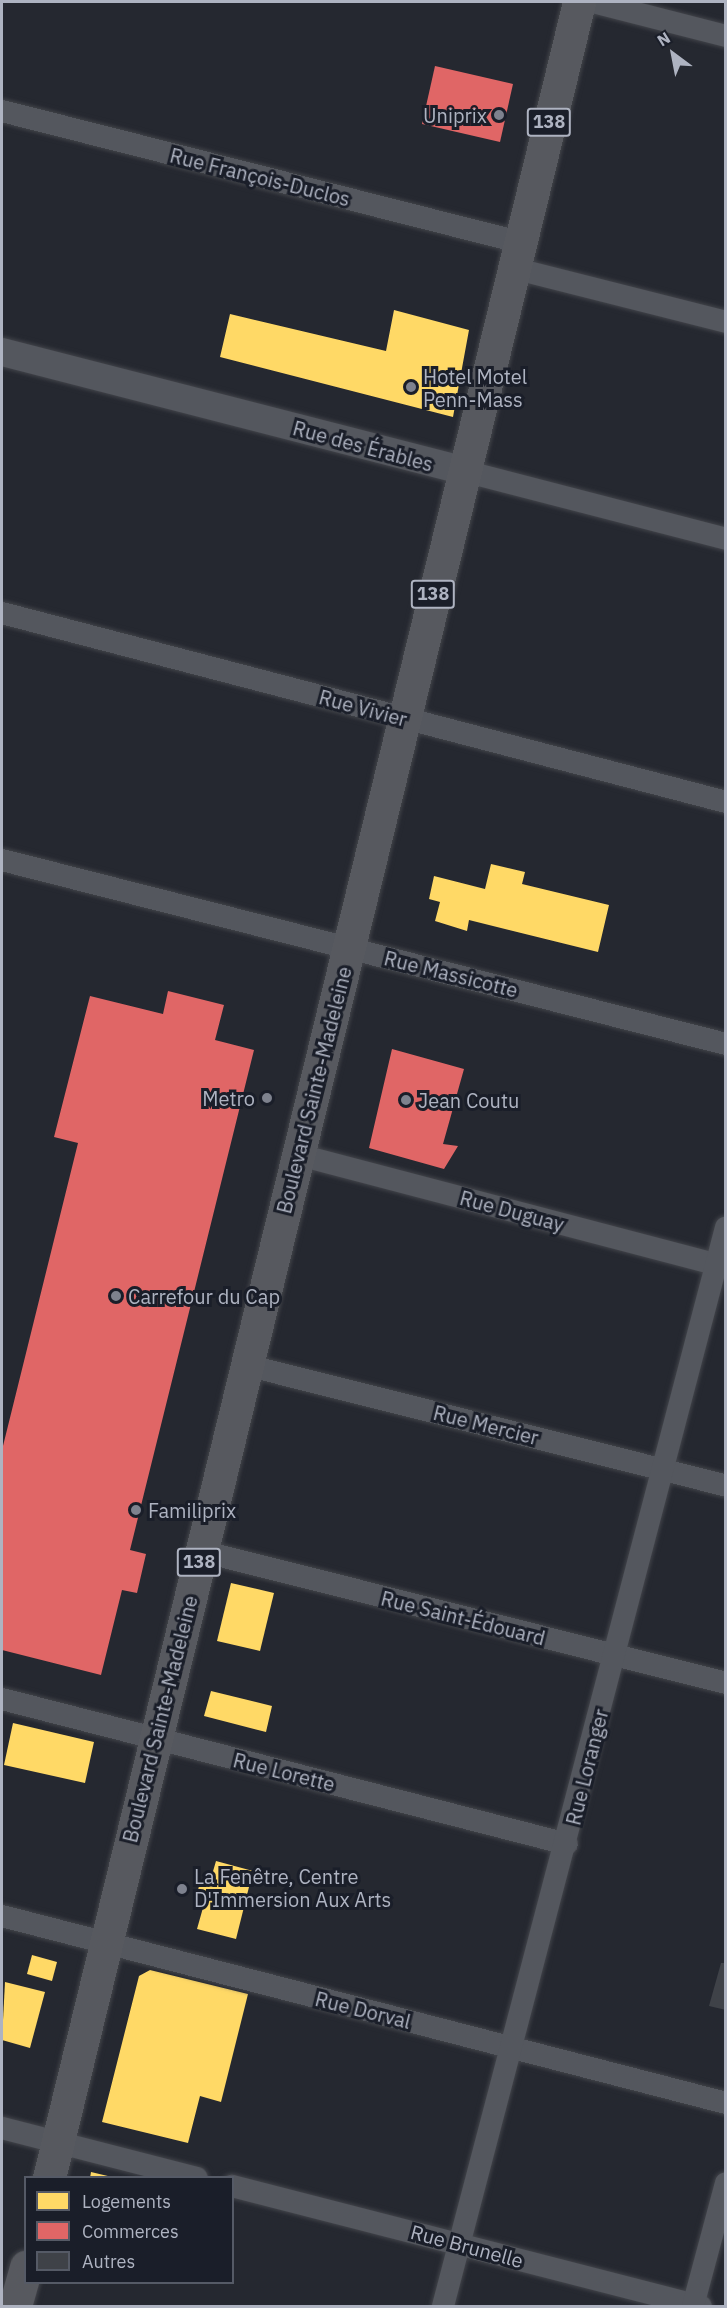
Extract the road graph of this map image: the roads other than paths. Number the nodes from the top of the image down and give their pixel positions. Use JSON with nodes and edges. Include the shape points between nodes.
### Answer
{"nodes":[{"id":1,"x":579,"y":2,"type":"edge"},
{"id":2,"x":593,"y":2,"type":"edge"},
{"id":3,"x":726,"y":36,"type":"edge"},
{"id":4,"x":2,"y":111,"type":"edge"},
{"id":5,"x":516,"y":255,"type":"junction"},
{"id":6,"x":726,"y":322,"type":"edge"},
{"id":7,"x":2,"y":352,"type":"edge"},
{"id":8,"x":464,"y":471,"type":"junction"},
{"id":9,"x":726,"y":539,"type":"edge"},
{"id":10,"x":2,"y":614,"type":"edge"},
{"id":11,"x":403,"y":718,"type":"junction"},
{"id":12,"x":726,"y":802,"type":"edge"},
{"id":13,"x":2,"y":860,"type":"edge"},
{"id":14,"x":349,"y":947,"type":"junction"},
{"id":15,"x":726,"y":1044,"type":"edge"},
{"id":16,"x":299,"y":1155,"type":"junction"},
{"id":17,"x":726,"y":1227,"type":"edge"},
{"id":18,"x":720,"y":1265,"type":"edge"},
{"id":19,"x":246,"y":1365,"type":"junction"},
{"id":20,"x":662,"y":1469,"type":"junction"},
{"id":21,"x":726,"y":1486,"type":"edge"},
{"id":22,"x":201,"y":1551,"type":"junction"},
{"id":23,"x":615,"y":1655,"type":"junction"},
{"id":24,"x":726,"y":1683,"type":"edge"},
{"id":25,"x":2,"y":1699,"type":"edge"},
{"id":26,"x":156,"y":1739,"type":"junction"},
{"id":27,"x":567,"y":1844,"type":"junction"},
{"id":28,"x":2,"y":1916,"type":"edge"},
{"id":29,"x":105,"y":1944,"type":"junction"},
{"id":30,"x":512,"y":2047,"type":"junction"},
{"id":31,"x":726,"y":2103,"type":"edge"},
{"id":32,"x":2,"y":2128,"type":"edge"},
{"id":33,"x":58,"y":2142,"type":"junction"},
{"id":34,"x":50,"y":2176,"type":"edge"},
{"id":35,"x":189,"y":2176,"type":"edge"},
{"id":36,"x":726,"y":2183,"type":"edge"},
{"id":37,"x":234,"y":2187,"type":"edge"},
{"id":38,"x":460,"y":2244,"type":"junction"},
{"id":39,"x":24,"y":2274,"type":"edge"},
{"id":40,"x":696,"y":2306,"type":"edge"},
{"id":41,"x":15,"y":2307,"type":"edge"},
{"id":42,"x":443,"y":2307,"type":"edge"}],
"edges":[{"from":1,"to":5,"type":"main road","name":"Boulevard Sainte-Madeleine","number":"138"},
{"from":2,"to":3,"type":"street"},
{"from":4,"to":5,"type":"street","name":"Rue François-Duclos"},
{"from":5,"to":6,"type":"street","name":"Rue François-Duclos"},
{"from":5,"to":8,"type":"main road","name":"Boulevard Sainte-Madeleine","number":"138"},
{"from":7,"to":8,"type":"street","name":"Rue des Érables"},
{"from":8,"to":9,"type":"street","name":"Rue des Érables"},
{"from":8,"to":11,"type":"main road","name":"Boulevard Sainte-Madeleine","number":"138"},
{"from":10,"to":11,"type":"street","name":"Rue Vivier"},
{"from":11,"to":12,"type":"street","name":"Rue Vivier"},
{"from":11,"to":14,"type":"main road","name":"Boulevard Sainte-Madeleine","number":"138"},
{"from":13,"to":14,"type":"street","name":"Rue Massicotte"},
{"from":14,"to":15,"type":"street","name":"Rue Massicotte"},
{"from":14,"to":16,"type":"main road","name":"Boulevard Sainte-Madeleine","number":"138"},
{"from":16,"to":18,"type":"street","name":"Rue Duguay"},
{"from":16,"to":19,"type":"main road","name":"Boulevard Sainte-Madeleine","number":"138"},
{"from":17,"to":18,"type":"street","name":"Rue Loranger"},
{"from":18,"to":20,"type":"street","name":"Rue Loranger"},
{"from":19,"to":20,"type":"street","name":"Rue Mercier"},
{"from":19,"to":22,"type":"main road","name":"Boulevard Sainte-Madeleine","number":"138"},
{"from":20,"to":21,"type":"street","name":"Rue Mercier"},
{"from":20,"to":23,"type":"street","name":"Rue Loranger"},
{"from":22,"to":23,"type":"street","name":"Rue Saint-Édouard"},
{"from":22,"to":26,"type":"main road","name":"Boulevard Sainte-Madeleine","number":"138"},
{"from":23,"to":24,"type":"street","name":"Rue Saint-Édouard"},
{"from":23,"to":27,"type":"street","name":"Rue Loranger"},
{"from":25,"to":26,"type":"street","name":"Rue Lorette"},
{"from":26,"to":27,"type":"street","name":"Rue Lorette"},
{"from":26,"to":29,"type":"main road","name":"Boulevard Sainte-Madeleine","number":"138"},
{"from":27,"to":30,"type":"street","name":"Rue Loranger"},
{"from":28,"to":29,"type":"street","name":"Rue Dorval"},
{"from":29,"to":30,"type":"street","name":"Rue Dorval"},
{"from":29,"to":33,"type":"main road","name":"Boulevard Sainte-Madeleine","number":"138"},
{"from":30,"to":31,"type":"street","name":"Rue Dorval"},
{"from":30,"to":38,"type":"street","name":"Rue Loranger"},
{"from":32,"to":33,"type":"street"},
{"from":33,"to":34,"type":"main road","name":"Boulevard Sainte-Madeleine","number":"138"},
{"from":33,"to":35,"type":"street"},
{"from":36,"to":40,"type":"street"},
{"from":37,"to":38,"type":"street","name":"Rue Brunelle"},
{"from":38,"to":40,"type":"street","name":"Rue Brunelle"},
{"from":38,"to":42,"type":"street","name":"Rue Loranger"},
{"from":39,"to":41,"type":"main road"}]}
